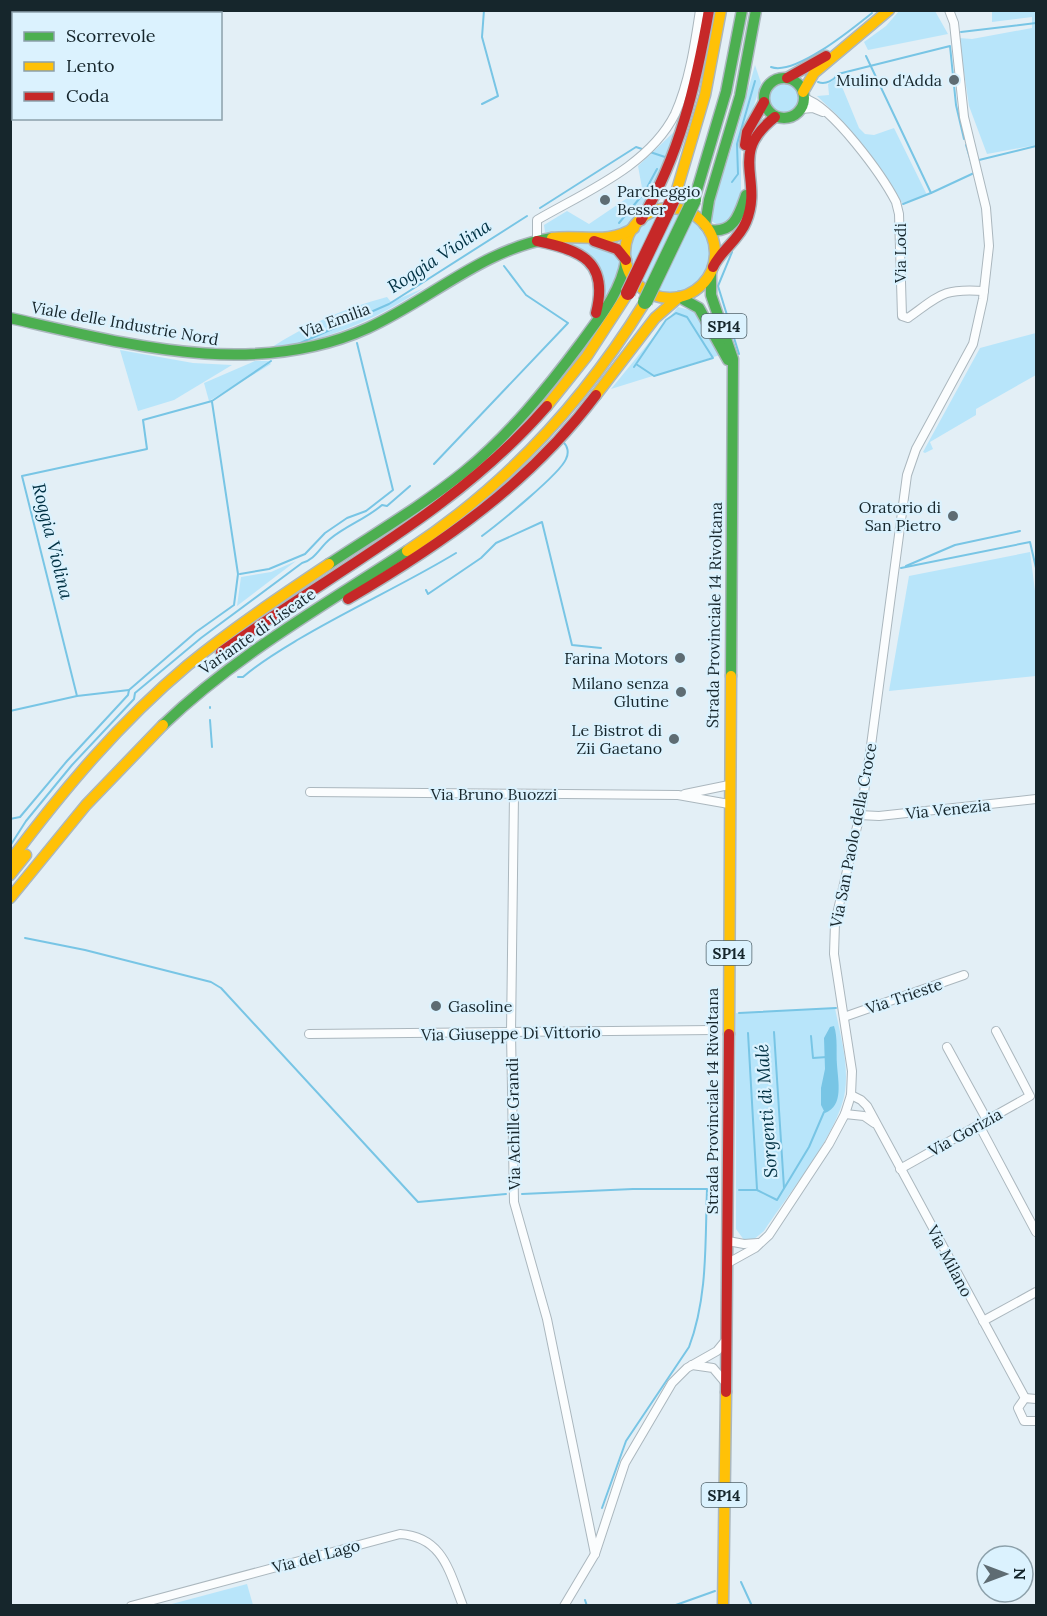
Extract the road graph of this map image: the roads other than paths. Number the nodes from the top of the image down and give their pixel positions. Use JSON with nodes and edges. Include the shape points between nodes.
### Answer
{"nodes":[{"id":1,"x":700,"y":10,"type":"edge"},
{"id":2,"x":709,"y":10,"type":"edge"},
{"id":3,"x":721,"y":10,"type":"edge"},
{"id":4,"x":742,"y":10,"type":"edge"},
{"id":5,"x":756,"y":10,"type":"edge"},
{"id":6,"x":881,"y":10,"type":"edge"},
{"id":7,"x":889,"y":10,"type":"edge"},
{"id":8,"x":949,"y":10,"type":"edge"},
{"id":9,"x":847,"y":46,"type":"junction"},
{"id":10,"x":787,"y":78,"type":"junction"},
{"id":11,"x":803,"y":99,"type":"junction"},
{"id":12,"x":764,"y":102,"type":"junction"},
{"id":13,"x":776,"y":117,"type":"junction"},
{"id":14,"x":748,"y":165,"type":"junction"},
{"id":15,"x":749,"y":187,"type":"junction"},
{"id":16,"x":637,"y":224,"type":"junction"},
{"id":17,"x":707,"y":228,"type":"junction"},
{"id":18,"x":583,"y":237,"type":"junction"},
{"id":19,"x":537,"y":241,"type":"junction"},
{"id":20,"x":626,"y":260,"type":"junction"},
{"id":21,"x":712,"y":270,"type":"junction"},
{"id":22,"x":984,"y":291,"type":"junction"},
{"id":23,"x":679,"y":297,"type":"junction"},
{"id":24,"x":10,"y":318,"type":"edge"},
{"id":25,"x":269,"y":356,"type":"joint"},
{"id":26,"x":562,"y":368,"type":"junction"},
{"id":27,"x":733,"y":380,"type":"junction"},
{"id":28,"x":118,"y":769,"type":"junction"},
{"id":29,"x":729,"y":785,"type":"junction"},
{"id":30,"x":309,"y":792,"type":"dead end"},
{"id":31,"x":514,"y":794,"type":"junction"},
{"id":32,"x":678,"y":795,"type":"junction"},
{"id":33,"x":1036,"y":799,"type":"edge"},
{"id":34,"x":729,"y":804,"type":"junction"},
{"id":35,"x":859,"y":815,"type":"junction"},
{"id":36,"x":10,"y":861,"type":"edge"},
{"id":37,"x":10,"y":875,"type":"edge"},
{"id":38,"x":10,"y":898,"type":"edge"},
{"id":39,"x":964,"y":975,"type":"dead end"},
{"id":40,"x":844,"y":1017,"type":"junction"},
{"id":41,"x":714,"y":1030,"type":"dead end"},
{"id":42,"x":996,"y":1031,"type":"dead end"},
{"id":43,"x":511,"y":1033,"type":"junction"},
{"id":44,"x":309,"y":1034,"type":"dead end"},
{"id":45,"x":947,"y":1047,"type":"dead end"},
{"id":46,"x":851,"y":1095,"type":"junction"},
{"id":47,"x":845,"y":1114,"type":"junction"},
{"id":48,"x":987,"y":1120,"type":"junction"},
{"id":49,"x":876,"y":1124,"type":"junction"},
{"id":50,"x":979,"y":1125,"type":"junction"},
{"id":51,"x":900,"y":1169,"type":"junction"},
{"id":52,"x":1036,"y":1232,"type":"edge"},
{"id":53,"x":728,"y":1241,"type":"junction"},
{"id":54,"x":763,"y":1242,"type":"junction"},
{"id":55,"x":728,"y":1263,"type":"junction"},
{"id":56,"x":1036,"y":1292,"type":"edge"},
{"id":57,"x":983,"y":1321,"type":"junction"},
{"id":58,"x":726,"y":1338,"type":"junction"},
{"id":59,"x":691,"y":1366,"type":"junction"},
{"id":60,"x":726,"y":1384,"type":"junction"},
{"id":61,"x":1025,"y":1398,"type":"junction"},
{"id":62,"x":1036,"y":1399,"type":"edge"},
{"id":63,"x":1036,"y":1421,"type":"edge"},
{"id":64,"x":595,"y":1554,"type":"junction"},
{"id":65,"x":131,"y":1605,"type":"edge"},
{"id":66,"x":463,"y":1605,"type":"edge"},
{"id":67,"x":564,"y":1605,"type":"edge"},
{"id":68,"x":723,"y":1605,"type":"edge"}],
"edges":[{"from":1,"to":19,"type":"street","via":[[680,99],[666,128],[623,169],[537,220]]},
{"from":2,"to":16,"type":"main road","via":[[680,138],[664,180]]},
{"from":3,"to":37,"type":"main road","name":"Variante di Liscate","bridge":true,"via":[[705,95],[676,193],[628,293],[600,340],[533,421],[435,510],[253,628],[175,689],[80,785]]},
{"from":4,"to":28,"type":"main road","name":"Variante di Liscate","bridge":true,"via":[[726,92],[694,200],[645,302],[615,352],[554,426],[496,482],[436,531],[226,670],[174,713]]},
{"from":5,"to":17,"type":"main road","via":[[740,96],[709,200]]},
{"from":6,"to":9,"type":"street","via":[[856,31]]},
{"from":7,"to":9,"type":"main road"},
{"from":8,"to":22,"type":"street","name":"Via San Paolo della Croce","via":[[954,22],[964,117],[989,228]]},
{"from":9,"to":10,"type":"main road"},
{"from":9,"to":11,"type":"main road","via":[[813,74]]},
{"from":10,"to":11,"type":"main road","via":[[797,82]]},
{"from":10,"to":12,"type":"main road","via":[[769,84]]},
{"from":11,"to":13,"type":"main road","via":[[791,117]]},
{"from":11,"to":22,"type":"street","name":"Via Lodi","via":[[834,119],[898,208],[902,316],[908,318],[952,290]]},
{"from":12,"to":13,"type":"main road"},
{"from":12,"to":14,"type":"main road","via":[[745,139]]},
{"from":13,"to":14,"type":"main road","via":[[753,136]]},
{"from":14,"to":15,"type":"main road"},
{"from":15,"to":17,"type":"main road","via":[[732,228],[721,232]]},
{"from":15,"to":21,"type":"main road","via":[[747,221],[717,257]]},
{"from":16,"to":17,"type":"main road","via":[[656,211],[673,208],[690,213]]},
{"from":16,"to":18,"type":"main road","name":"Via Emilia","via":[[618,236]]},
{"from":16,"to":20,"type":"main road","via":[[627,242]]},
{"from":17,"to":21,"type":"main road","via":[[715,246]]},
{"from":18,"to":19,"type":"main road","name":"Via Emilia"},
{"from":18,"to":20,"type":"main road","name":"Via Emilia","via":[[614,247]]},
{"from":19,"to":25,"type":"main road","name":"Via Emilia","via":[[454,278],[355,334],[309,349]]},
{"from":19,"to":26,"type":"main road","via":[[566,246],[583,255],[596,269],[600,284],[596,314]]},
{"from":20,"to":23,"type":"main road","via":[[632,276],[646,290],[663,297]]},
{"from":20,"to":26,"type":"main road","via":[[623,274],[599,318]]},
{"from":21,"to":23,"type":"main road","via":[[697,289]]},
{"from":21,"to":27,"type":"main road","name":"Strada Provinciale 14 Rivoltana","number":"SP14","via":[[710,290],[731,346]]},
{"from":22,"to":35,"type":"street","name":"Via San Paolo della Croce","via":[[972,347],[918,443],[907,475]]},
{"from":23,"to":27,"type":"main road","name":"Strada Provinciale 14 Rivoltana","number":"SP14","via":[[702,312],[723,348]]},
{"from":23,"to":28,"type":"main road","via":[[634,344],[572,425],[498,498],[440,543],[249,659]]},
{"from":24,"to":25,"type":"main road","name":"Viale delle Industrie Nord","via":[[188,354],[223,358]]},
{"from":26,"to":36,"type":"main road","via":[[489,450],[465,471],[263,608],[158,692],[70,783]]},
{"from":27,"to":29,"type":"main road","name":"Strada Provinciale 14 Rivoltana","number":"SP14"},
{"from":28,"to":38,"type":"main road","name":"Variante di Liscate"},
{"from":29,"to":32,"type":"street","name":"Via Bruno Buozzi"},
{"from":29,"to":34,"type":"main road","name":"Strada Provinciale 14 Rivoltana","number":"SP14"},
{"from":30,"to":31,"type":"street","name":"Via Bruno Buozzi"},
{"from":31,"to":32,"type":"street","name":"Via Bruno Buozzi"},
{"from":31,"to":43,"type":"street","name":"Via Achille Grandi"},
{"from":32,"to":34,"type":"street","name":"Via Bruno Buozzi"},
{"from":33,"to":35,"type":"street","name":"Via Venezia"},
{"from":34,"to":53,"type":"main road","name":"Strada Provinciale 14 Rivoltana","number":"SP14"},
{"from":35,"to":40,"type":"street","name":"Via San Paolo della Croce","via":[[835,923],[834,954]]},
{"from":39,"to":40,"type":"street","name":"Via Trieste"},
{"from":40,"to":46,"type":"street","name":"Via San Paolo della Croce","via":[[852,1071]]},
{"from":41,"to":43,"type":"street","name":"Via Giuseppe Di Vittorio"},
{"from":42,"to":48,"type":"street","name":"Via Gorizia","via":[[1030,1096]]},
{"from":43,"to":44,"type":"street","name":"Via Giuseppe Di Vittorio"},
{"from":43,"to":64,"type":"street","name":"Via Achille Grandi","via":[[514,1202],[546,1319]]},
{"from":45,"to":48,"type":"street"},
{"from":46,"to":47,"type":"street","name":"Via San Paolo della Croce"},
{"from":46,"to":49,"type":"street","name":"Via Milano","via":[[865,1104]]},
{"from":47,"to":49,"type":"street","via":[[864,1116]]},
{"from":47,"to":54,"type":"street","name":"Via San Paolo della Croce"},
{"from":48,"to":50,"type":"street","name":"Via Gorizia"},
{"from":49,"to":51,"type":"street","name":"Via Milano"},
{"from":50,"to":51,"type":"street","name":"Via Gorizia"},
{"from":50,"to":52,"type":"street"},
{"from":51,"to":57,"type":"street","name":"Via Milano"},
{"from":53,"to":54,"type":"street"},
{"from":53,"to":55,"type":"main road","name":"Strada Provinciale 14 Rivoltana","number":"SP14"},
{"from":54,"to":55,"type":"street","name":"Via San Paolo della Croce"},
{"from":55,"to":58,"type":"main road","name":"Strada Provinciale 14 Rivoltana","number":"SP14"},
{"from":56,"to":57,"type":"street"},
{"from":57,"to":61,"type":"street","name":"Via Milano"},
{"from":58,"to":59,"type":"street","via":[[717,1351]]},
{"from":58,"to":60,"type":"main road","name":"Strada Provinciale 14 Rivoltana","number":"SP14"},
{"from":59,"to":60,"type":"street","via":[[713,1368]]},
{"from":59,"to":64,"type":"street","via":[[672,1383],[627,1458]]},
{"from":60,"to":68,"type":"main road","name":"Strada Provinciale 14 Rivoltana","number":"SP14"},
{"from":61,"to":62,"type":"street"},
{"from":61,"to":63,"type":"street","name":"Via Milano","via":[[1019,1404],[1019,1414],[1026,1421]]},
{"from":64,"to":67,"type":"street"},
{"from":65,"to":66,"type":"street","name":"Via del Lago","via":[[400,1534],[421,1538],[437,1550]]}]}
